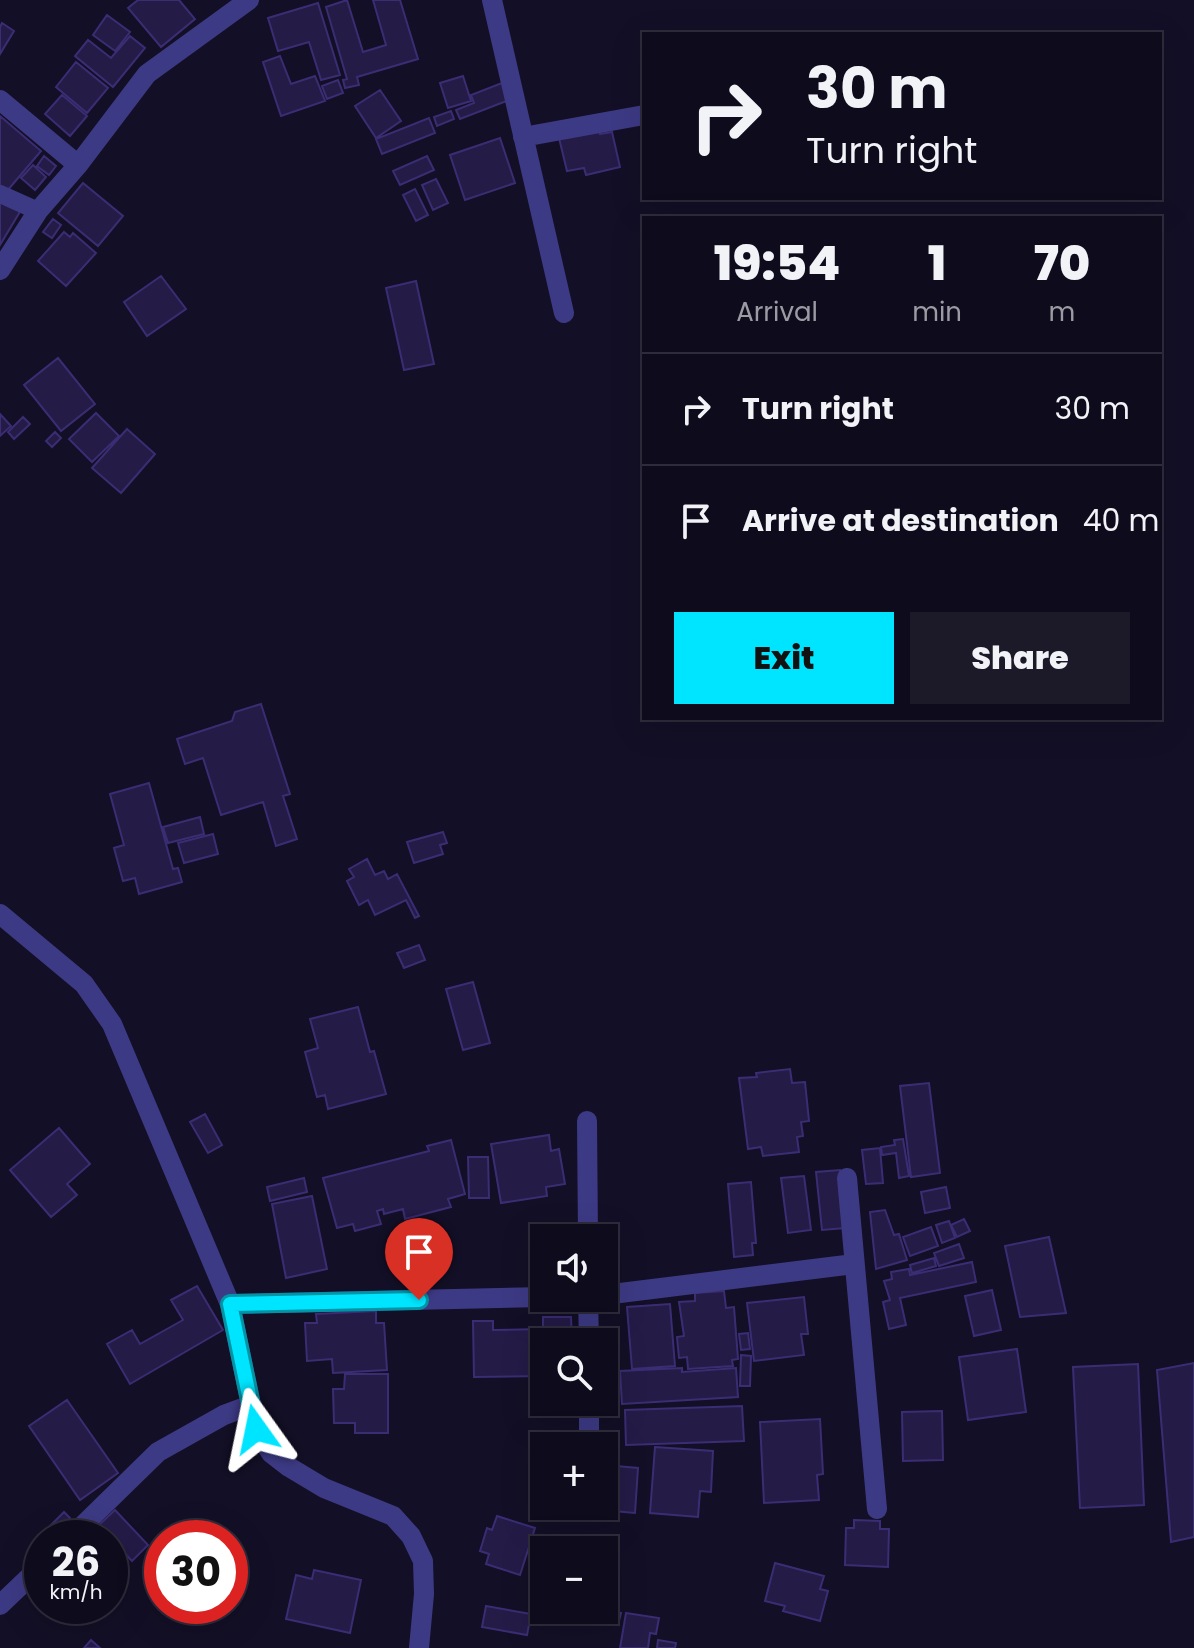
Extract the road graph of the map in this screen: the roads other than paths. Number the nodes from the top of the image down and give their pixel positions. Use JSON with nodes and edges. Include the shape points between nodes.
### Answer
{"nodes":[{"id":1,"x":249,"y":0,"type":"edge"},
{"id":2,"x":492,"y":0,"type":"edge"},
{"id":3,"x":0,"y":100,"type":"edge"},
{"id":4,"x":642,"y":115,"type":"edge"},
{"id":5,"x":523,"y":137,"type":"junction"},
{"id":6,"x":78,"y":165,"type":"junction"},
{"id":7,"x":0,"y":194,"type":"edge"},
{"id":8,"x":38,"y":211,"type":"junction"},
{"id":9,"x":0,"y":270,"type":"edge"},
{"id":10,"x":564,"y":313,"type":"dead end"},
{"id":11,"x":0,"y":914,"type":"edge"},
{"id":12,"x":587,"y":1121,"type":"dead end"},
{"id":13,"x":847,"y":1178,"type":"dead end"},
{"id":14,"x":588,"y":1224,"type":"edge"},
{"id":15,"x":854,"y":1264,"type":"junction"},
{"id":16,"x":618,"y":1293,"type":"edge"},
{"id":17,"x":530,"y":1297,"type":"edge"},
{"id":18,"x":230,"y":1304,"type":"junction"},
{"id":19,"x":251,"y":1405,"type":"junction"},
{"id":20,"x":877,"y":1509,"type":"dead end"},
{"id":21,"x":88,"y":1520,"type":"edge"},
{"id":22,"x":24,"y":1582,"type":"edge"},
{"id":23,"x":0,"y":1605,"type":"edge"},
{"id":24,"x":419,"y":1648,"type":"edge"}],
"edges":[{"from":1,"to":6,"type":"street","via":[[147,74]]},
{"from":2,"to":5,"type":"street"},
{"from":3,"to":6,"type":"street"},
{"from":4,"to":5,"type":"street"},
{"from":5,"to":10,"type":"street"},
{"from":6,"to":8,"type":"street"},
{"from":7,"to":8,"type":"lane"},
{"from":8,"to":9,"type":"street"},
{"from":11,"to":18,"type":"street","via":[[84,984],[112,1024]]},
{"from":12,"to":14,"type":"street"},
{"from":13,"to":15,"type":"street"},
{"from":15,"to":16,"type":"street"},
{"from":15,"to":20,"type":"street"},
{"from":17,"to":18,"type":"street"},
{"from":18,"to":19,"type":"street"},
{"from":19,"to":21,"type":"street","via":[[158,1452]]},
{"from":19,"to":24,"type":"street","via":[[256,1429],[271,1453],[324,1488],[393,1516],[411,1536],[423,1561]]},
{"from":22,"to":23,"type":"street"}]}
